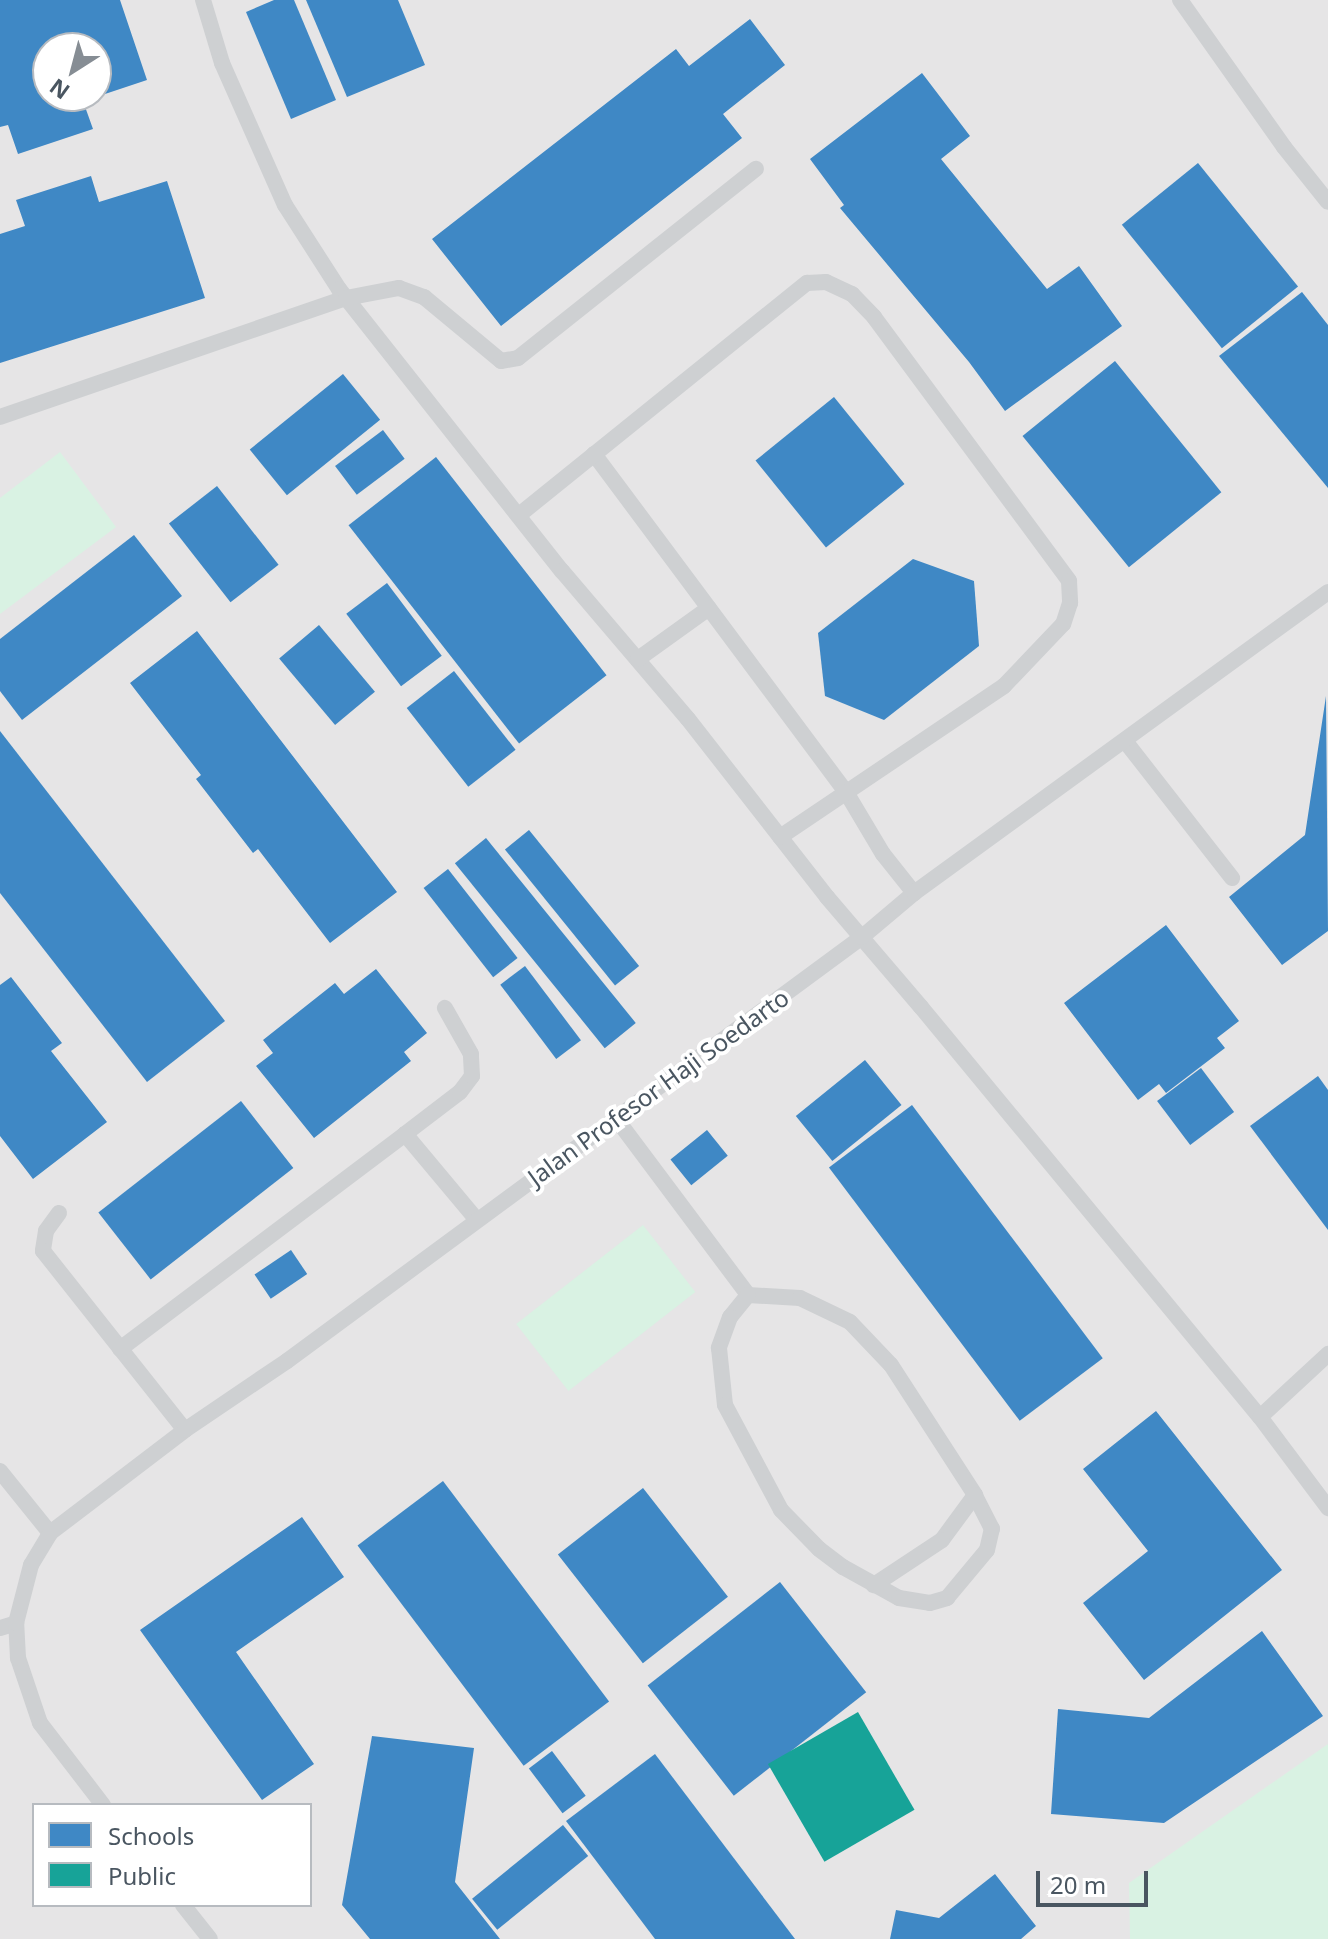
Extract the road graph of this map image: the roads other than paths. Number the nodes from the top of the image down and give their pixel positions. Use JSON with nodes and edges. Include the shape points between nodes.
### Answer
{"nodes":[{"id":1,"x":203,"y":0,"type":"edge"},
{"id":2,"x":1180,"y":0,"type":"edge"},
{"id":3,"x":756,"y":169,"type":"dead end"},
{"id":4,"x":1328,"y":202,"type":"edge"},
{"id":5,"x":346,"y":298,"type":"junction"},
{"id":6,"x":0,"y":417,"type":"edge"},
{"id":7,"x":594,"y":454,"type":"junction"},
{"id":8,"x":519,"y":515,"type":"junction"},
{"id":9,"x":1328,"y":592,"type":"edge"},
{"id":10,"x":709,"y":608,"type":"junction"},
{"id":11,"x":638,"y":659,"type":"junction"},
{"id":12,"x":1125,"y":741,"type":"junction"},
{"id":13,"x":846,"y":792,"type":"junction"},
{"id":14,"x":780,"y":837,"type":"junction"},
{"id":15,"x":1232,"y":878,"type":"dead end"},
{"id":16,"x":914,"y":893,"type":"junction"},
{"id":17,"x":862,"y":937,"type":"junction"},
{"id":18,"x":445,"y":1008,"type":"dead end"},
{"id":19,"x":615,"y":1117,"type":"junction"},
{"id":20,"x":405,"y":1134,"type":"junction"},
{"id":21,"x":59,"y":1213,"type":"dead end"},
{"id":22,"x":477,"y":1220,"type":"junction"},
{"id":23,"x":748,"y":1295,"type":"junction"},
{"id":24,"x":120,"y":1349,"type":"junction"},
{"id":25,"x":1328,"y":1354,"type":"edge"},
{"id":26,"x":1260,"y":1417,"type":"junction"},
{"id":27,"x":185,"y":1430,"type":"junction"},
{"id":28,"x":0,"y":1471,"type":"edge"},
{"id":29,"x":975,"y":1495,"type":"junction"},
{"id":30,"x":1328,"y":1508,"type":"edge"},
{"id":31,"x":50,"y":1533,"type":"junction"},
{"id":32,"x":874,"y":1585,"type":"junction"},
{"id":33,"x":8,"y":1626,"type":"edge"},
{"id":34,"x":101,"y":1803,"type":"edge"},
{"id":35,"x":185,"y":1907,"type":"edge"},
{"id":36,"x":210,"y":1939,"type":"edge"}],
"edges":[{"from":1,"to":5,"type":"lane","via":[[222,63],[285,205]]},
{"from":2,"to":4,"type":"lane"},
{"from":3,"to":5,"type":"lane","via":[[518,358],[501,361],[433,303],[399,288]]},
{"from":5,"to":6,"type":"lane"},
{"from":5,"to":8,"type":"lane"},
{"from":7,"to":8,"type":"lane"},
{"from":7,"to":10,"type":"lane"},
{"from":7,"to":13,"type":"lane","via":[[807,283],[826,282],[852,294],[874,317],[1069,581],[1070,603],[1063,624],[1004,686]]},
{"from":8,"to":11,"type":"lane"},
{"from":9,"to":12,"type":"lane","name":"Jalan Profesor Haji Soedarto"},
{"from":10,"to":11,"type":"lane"},
{"from":10,"to":13,"type":"lane"},
{"from":11,"to":14,"type":"lane"},
{"from":12,"to":15,"type":"lane"},
{"from":12,"to":16,"type":"lane","name":"Jalan Profesor Haji Soedarto"},
{"from":13,"to":14,"type":"lane"},
{"from":13,"to":16,"type":"lane"},
{"from":14,"to":17,"type":"lane"},
{"from":16,"to":17,"type":"lane","name":"Jalan Profesor Haji Soedarto"},
{"from":17,"to":19,"type":"lane","name":"Jalan Profesor Haji Soedarto"},
{"from":17,"to":26,"type":"lane"},
{"from":18,"to":20,"type":"lane","via":[[471,1054],[472,1076],[460,1092]]},
{"from":19,"to":22,"type":"lane","name":"Jalan Profesor Haji Soedarto"},
{"from":19,"to":23,"type":"lane"},
{"from":20,"to":22,"type":"lane"},
{"from":20,"to":24,"type":"lane"},
{"from":21,"to":24,"type":"lane","via":[[46,1231],[43,1251]]},
{"from":22,"to":27,"type":"lane","name":"Jalan Profesor Haji Soedarto"},
{"from":23,"to":29,"type":"lane","via":[[800,1298],[850,1322],[891,1365]]},
{"from":23,"to":32,"type":"lane","via":[[730,1317],[719,1348],[725,1405],[781,1510],[819,1549]]},
{"from":24,"to":27,"type":"lane"},
{"from":25,"to":26,"type":"lane"},
{"from":26,"to":30,"type":"lane"},
{"from":27,"to":31,"type":"lane","name":"Jalan Profesor Haji Soedarto"},
{"from":28,"to":31,"type":"lane"},
{"from":29,"to":32,"type":"lane","via":[[942,1540]]},
{"from":29,"to":32,"type":"lane","via":[[992,1529],[987,1550],[947,1598],[930,1603],[899,1598]]},
{"from":31,"to":33,"type":"lane","via":[[31,1565]]},
{"from":33,"to":34,"type":"lane","via":[[40,1723]]},
{"from":35,"to":36,"type":"lane"}]}
